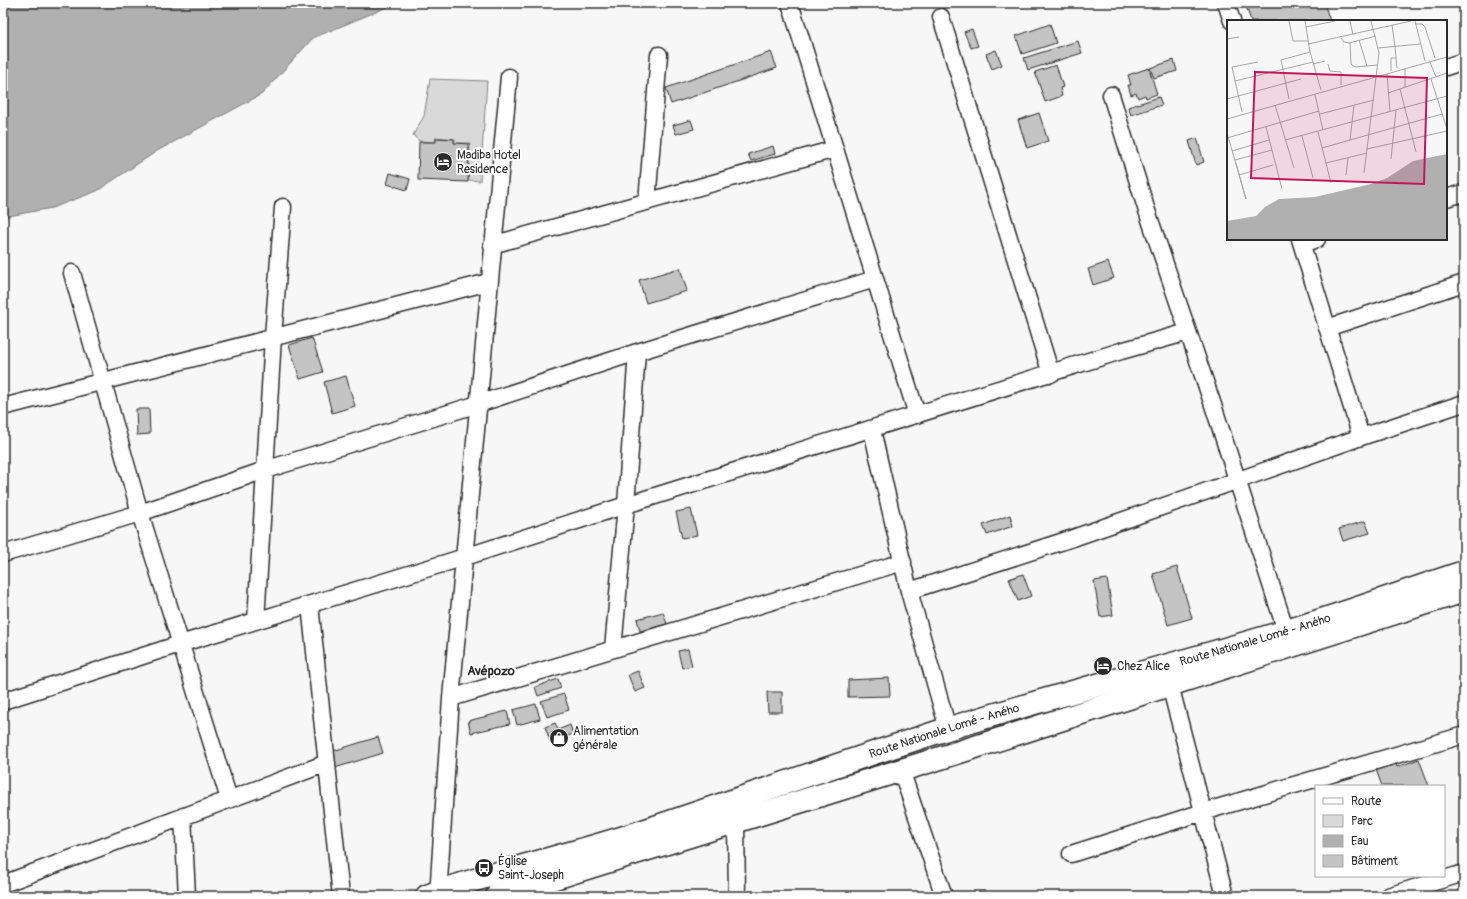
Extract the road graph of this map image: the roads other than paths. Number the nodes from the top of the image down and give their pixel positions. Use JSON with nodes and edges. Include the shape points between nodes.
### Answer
{"nodes":[{"id":1,"x":790,"y":3,"type":"edge"},
{"id":2,"x":1226,"y":3,"type":"edge"},
{"id":3,"x":941,"y":17,"type":"dead end"},
{"id":4,"x":1232,"y":20,"type":"edge"},
{"id":5,"x":658,"y":55,"type":"dead end"},
{"id":6,"x":1464,"y":61,"type":"edge"},
{"id":7,"x":1447,"y":66,"type":"edge"},
{"id":8,"x":509,"y":77,"type":"dead end"},
{"id":9,"x":1111,"y":95,"type":"dead end"},
{"id":10,"x":835,"y":149,"type":"junction"},
{"id":11,"x":1464,"y":193,"type":"edge"},
{"id":12,"x":1447,"y":198,"type":"edge"},
{"id":13,"x":647,"y":202,"type":"junction"},
{"id":14,"x":283,"y":207,"type":"dead end"},
{"id":15,"x":1301,"y":241,"type":"edge"},
{"id":16,"x":492,"y":245,"type":"junction"},
{"id":17,"x":72,"y":273,"type":"dead end"},
{"id":18,"x":875,"y":279,"type":"junction"},
{"id":19,"x":489,"y":282,"type":"junction"},
{"id":20,"x":1464,"y":283,"type":"edge"},
{"id":21,"x":1327,"y":328,"type":"junction"},
{"id":22,"x":1188,"y":332,"type":"junction"},
{"id":23,"x":273,"y":337,"type":"junction"},
{"id":24,"x":637,"y":352,"type":"junction"},
{"id":25,"x":1051,"y":374,"type":"junction"},
{"id":26,"x":103,"y":381,"type":"junction"},
{"id":27,"x":1464,"y":403,"type":"edge"},
{"id":28,"x":478,"y":404,"type":"junction"},
{"id":29,"x":3,"y":407,"type":"edge"},
{"id":30,"x":917,"y":415,"type":"junction"},
{"id":31,"x":872,"y":430,"type":"junction"},
{"id":32,"x":1361,"y":437,"type":"junction"},
{"id":33,"x":265,"y":470,"type":"junction"},
{"id":34,"x":1237,"y":481,"type":"junction"},
{"id":35,"x":626,"y":505,"type":"junction"},
{"id":36,"x":140,"y":512,"type":"junction"},
{"id":37,"x":3,"y":554,"type":"edge"},
{"id":38,"x":464,"y":557,"type":"junction"},
{"id":39,"x":902,"y":562,"type":"junction"},
{"id":40,"x":1464,"y":572,"type":"edge"},
{"id":41,"x":909,"y":590,"type":"junction"},
{"id":42,"x":1464,"y":591,"type":"edge"},
{"id":43,"x":310,"y":605,"type":"junction"},
{"id":44,"x":256,"y":621,"type":"junction"},
{"id":45,"x":1286,"y":631,"type":"junction"},
{"id":46,"x":180,"y":644,"type":"junction"},
{"id":47,"x":613,"y":649,"type":"junction"},
{"id":48,"x":1170,"y":685,"type":"junction"},
{"id":49,"x":450,"y":698,"type":"junction"},
{"id":50,"x":3,"y":701,"type":"edge"},
{"id":51,"x":948,"y":729,"type":"junction"},
{"id":52,"x":1464,"y":735,"type":"edge"},
{"id":53,"x":327,"y":763,"type":"junction"},
{"id":54,"x":901,"y":770,"type":"junction"},
{"id":55,"x":229,"y":799,"type":"junction"},
{"id":56,"x":1203,"y":812,"type":"junction"},
{"id":57,"x":183,"y":816,"type":"junction"},
{"id":58,"x":736,"y":822,"type":"junction"},
{"id":59,"x":1070,"y":854,"type":"dead end"},
{"id":60,"x":1464,"y":873,"type":"edge"},
{"id":61,"x":3,"y":884,"type":"edge"},
{"id":62,"x":434,"y":895,"type":"edge"},
{"id":63,"x":187,"y":896,"type":"edge"},
{"id":64,"x":341,"y":896,"type":"edge"},
{"id":65,"x":497,"y":896,"type":"edge"},
{"id":66,"x":737,"y":896,"type":"edge"},
{"id":67,"x":944,"y":896,"type":"edge"},
{"id":68,"x":1225,"y":896,"type":"edge"},
{"id":69,"x":1388,"y":896,"type":"edge"}],
"edges":[{"from":1,"to":10,"type":"street"},
{"from":2,"to":4,"type":"street"},
{"from":3,"to":25,"type":"street"},
{"from":5,"to":13,"type":"street"},
{"from":6,"to":7,"type":"street"},
{"from":8,"to":16,"type":"street"},
{"from":9,"to":22,"type":"street"},
{"from":10,"to":13,"type":"street"},
{"from":10,"to":18,"type":"street"},
{"from":11,"to":12,"type":"street"},
{"from":13,"to":16,"type":"street"},
{"from":14,"to":23,"type":"street"},
{"from":15,"to":21,"type":"street"},
{"from":16,"to":19,"type":"street"},
{"from":17,"to":26,"type":"street"},
{"from":18,"to":24,"type":"street"},
{"from":18,"to":30,"type":"street"},
{"from":19,"to":23,"type":"street"},
{"from":19,"to":28,"type":"street"},
{"from":20,"to":21,"type":"street"},
{"from":21,"to":32,"type":"street"},
{"from":22,"to":25,"type":"street"},
{"from":22,"to":34,"type":"street"},
{"from":23,"to":26,"type":"street"},
{"from":23,"to":33,"type":"street"},
{"from":24,"to":28,"type":"street"},
{"from":24,"to":35,"type":"street"},
{"from":25,"to":30,"type":"street"},
{"from":26,"to":29,"type":"street"},
{"from":26,"to":36,"type":"street"},
{"from":27,"to":32,"type":"street"},
{"from":28,"to":33,"type":"street"},
{"from":28,"to":38,"type":"street"},
{"from":30,"to":31,"type":"street"},
{"from":31,"to":35,"type":"street"},
{"from":31,"to":39,"type":"street"},
{"from":32,"to":34,"type":"street"},
{"from":33,"to":36,"type":"street"},
{"from":33,"to":44,"type":"street"},
{"from":34,"to":41,"type":"street"},
{"from":34,"to":45,"type":"street"},
{"from":35,"to":38,"type":"street"},
{"from":35,"to":47,"type":"street"},
{"from":36,"to":37,"type":"street"},
{"from":36,"to":46,"type":"street"},
{"from":38,"to":43,"type":"street"},
{"from":38,"to":49,"type":"street"},
{"from":39,"to":41,"type":"street"},
{"from":39,"to":47,"type":"street"},
{"from":40,"to":45,"type":"highway","name":"Route Nationale Lomé - Aného"},
{"from":41,"to":51,"type":"street"},
{"from":42,"to":48,"type":"highway","name":"Route Nationale Lomé - Aného"},
{"from":43,"to":44,"type":"street"},
{"from":43,"to":53,"type":"street"},
{"from":44,"to":46,"type":"street"},
{"from":45,"to":51,"type":"highway","name":"Route Nationale Lomé - Aného"},
{"from":46,"to":50,"type":"street"},
{"from":46,"to":55,"type":"street"},
{"from":47,"to":49,"type":"street"},
{"from":48,"to":54,"type":"highway","name":"Route Nationale Lomé - Aného"},
{"from":48,"to":56,"type":"street"},
{"from":49,"to":62,"type":"street"},
{"from":51,"to":62,"type":"highway","name":"Route Nationale Lomé - Aného","via":[[628,836],[491,874]]},
{"from":52,"to":56,"type":"street"},
{"from":53,"to":55,"type":"street"},
{"from":53,"to":64,"type":"street"},
{"from":54,"to":58,"type":"highway","name":"Route Nationale Lomé - Aného"},
{"from":54,"to":67,"type":"street"},
{"from":55,"to":57,"type":"street"},
{"from":56,"to":59,"type":"street"},
{"from":56,"to":68,"type":"street"},
{"from":57,"to":61,"type":"street"},
{"from":57,"to":63,"type":"street"},
{"from":58,"to":65,"type":"highway","name":"Route Nationale Lomé - Aného"},
{"from":58,"to":66,"type":"street"},
{"from":60,"to":69,"type":"street"}]}
